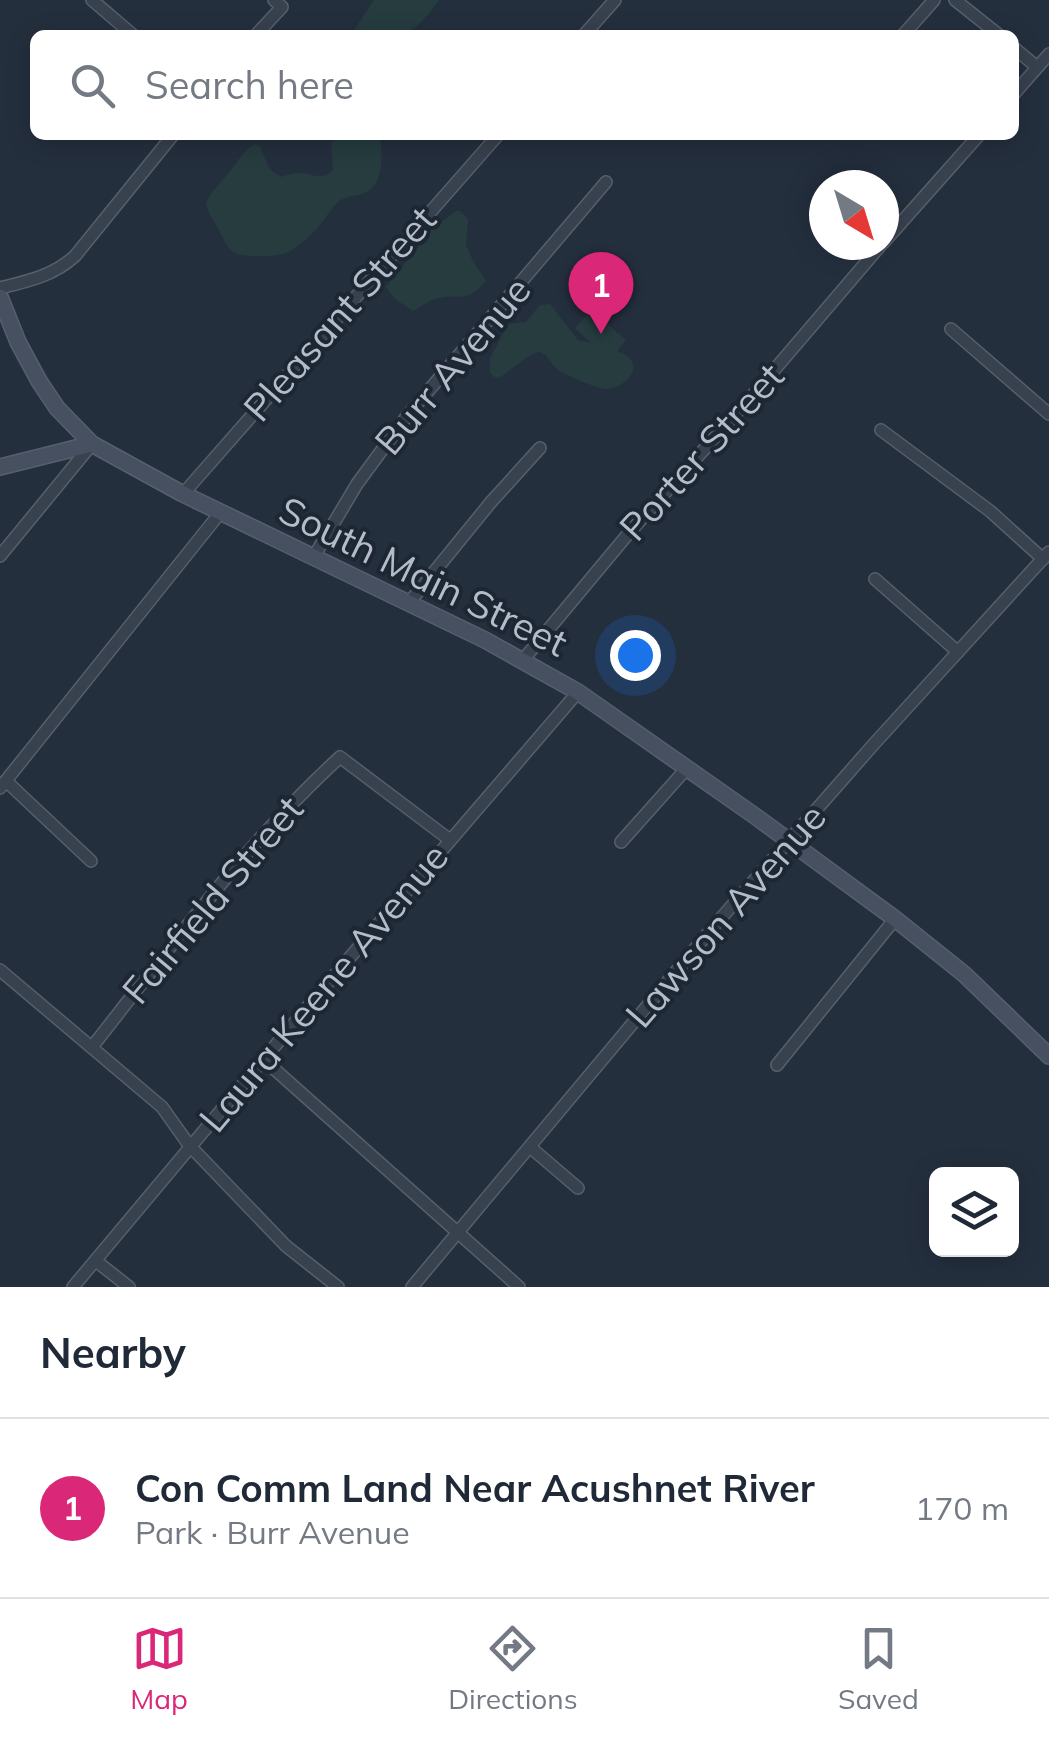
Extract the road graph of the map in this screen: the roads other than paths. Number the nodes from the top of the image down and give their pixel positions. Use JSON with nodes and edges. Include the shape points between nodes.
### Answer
{"nodes":[{"id":1,"x":92,"y":0,"type":"edge"},
{"id":2,"x":615,"y":0,"type":"edge"},
{"id":3,"x":934,"y":0,"type":"edge"},
{"id":4,"x":956,"y":0,"type":"edge"},
{"id":5,"x":278,"y":3,"type":"edge"},
{"id":6,"x":127,"y":30,"type":"edge"},
{"id":7,"x":259,"y":30,"type":"edge"},
{"id":8,"x":588,"y":30,"type":"edge"},
{"id":9,"x":907,"y":30,"type":"edge"},
{"id":10,"x":993,"y":30,"type":"edge"},
{"id":11,"x":1019,"y":52,"type":"edge"},
{"id":12,"x":1049,"y":54,"type":"edge"},
{"id":13,"x":1037,"y":66,"type":"junction"},
{"id":14,"x":1019,"y":88,"type":"edge"},
{"id":15,"x":169,"y":140,"type":"edge"},
{"id":16,"x":494,"y":140,"type":"edge"},
{"id":17,"x":975,"y":140,"type":"edge"},
{"id":18,"x":606,"y":182,"type":"dead end"},
{"id":19,"x":899,"y":225,"type":"edge"},
{"id":20,"x":868,"y":260,"type":"edge"},
{"id":21,"x":0,"y":288,"type":"edge"},
{"id":22,"x":0,"y":298,"type":"edge"},
{"id":23,"x":951,"y":329,"type":"dead end"},
{"id":24,"x":1049,"y":414,"type":"edge"},
{"id":25,"x":880,"y":430,"type":"dead end"},
{"id":26,"x":92,"y":444,"type":"junction"},
{"id":27,"x":540,"y":448,"type":"dead end"},
{"id":28,"x":0,"y":467,"type":"edge"},
{"id":29,"x":184,"y":494,"type":"junction"},
{"id":30,"x":220,"y":513,"type":"junction"},
{"id":31,"x":0,"y":556,"type":"edge"},
{"id":32,"x":1046,"y":556,"type":"edge"},
{"id":33,"x":313,"y":558,"type":"junction"},
{"id":34,"x":875,"y":580,"type":"dead end"},
{"id":35,"x":408,"y":604,"type":"junction"},
{"id":36,"x":958,"y":652,"type":"junction"},
{"id":37,"x":523,"y":660,"type":"junction"},
{"id":38,"x":578,"y":692,"type":"junction"},
{"id":39,"x":687,"y":768,"type":"junction"},
{"id":40,"x":3,"y":784,"type":"edge"},
{"id":41,"x":450,"y":840,"type":"junction"},
{"id":42,"x":790,"y":841,"type":"junction"},
{"id":43,"x":621,"y":842,"type":"dead end"},
{"id":44,"x":91,"y":860,"type":"dead end"},
{"id":45,"x":895,"y":919,"type":"junction"},
{"id":46,"x":0,"y":970,"type":"edge"},
{"id":47,"x":92,"y":1047,"type":"junction"},
{"id":48,"x":1049,"y":1056,"type":"edge"},
{"id":49,"x":263,"y":1059,"type":"junction"},
{"id":50,"x":776,"y":1065,"type":"dead end"},
{"id":51,"x":189,"y":1145,"type":"junction"},
{"id":52,"x":530,"y":1147,"type":"junction"},
{"id":53,"x":578,"y":1188,"type":"dead end"},
{"id":54,"x":456,"y":1232,"type":"junction"},
{"id":55,"x":96,"y":1261,"type":"junction"},
{"id":56,"x":73,"y":1287,"type":"edge"},
{"id":57,"x":128,"y":1287,"type":"edge"},
{"id":58,"x":338,"y":1287,"type":"edge"},
{"id":59,"x":412,"y":1287,"type":"edge"},
{"id":60,"x":519,"y":1287,"type":"edge"}],
"edges":[{"from":1,"to":6,"type":"street"},
{"from":2,"to":8,"type":"street"},
{"from":3,"to":9,"type":"street"},
{"from":4,"to":10,"type":"street"},
{"from":5,"to":7,"type":"street"},
{"from":11,"to":13,"type":"street"},
{"from":12,"to":13,"type":"street"},
{"from":13,"to":14,"type":"street"},
{"from":15,"to":21,"type":"street","via":[[62,268]]},
{"from":16,"to":29,"type":"street","name":"Pleasant Street"},
{"from":17,"to":19,"type":"street","name":"Porter Street"},
{"from":18,"to":33,"type":"street","name":"Burr Avenue","via":[[407,416]]},
{"from":20,"to":37,"type":"street","name":"Porter Street"},
{"from":22,"to":26,"type":"main road","name":"South Main Street","via":[[45,390]]},
{"from":23,"to":24,"type":"street"},
{"from":25,"to":32,"type":"street"},
{"from":26,"to":28,"type":"main road"},
{"from":26,"to":29,"type":"main road","name":"South Main Street"},
{"from":26,"to":31,"type":"street"},
{"from":27,"to":35,"type":"street"},
{"from":29,"to":30,"type":"main road","name":"South Main Street"},
{"from":30,"to":33,"type":"main road","name":"South Main Street"},
{"from":30,"to":40,"type":"street"},
{"from":32,"to":36,"type":"street","name":"Lawson Avenue"},
{"from":33,"to":35,"type":"main road","name":"South Main Street"},
{"from":34,"to":36,"type":"street"},
{"from":35,"to":37,"type":"main road","name":"South Main Street"},
{"from":36,"to":42,"type":"street","name":"Lawson Avenue"},
{"from":37,"to":38,"type":"main road","name":"South Main Street"},
{"from":38,"to":39,"type":"main road","name":"South Main Street"},
{"from":38,"to":41,"type":"street","name":"Laura Keene Avenue"},
{"from":39,"to":42,"type":"main road","name":"South Main Street"},
{"from":39,"to":43,"type":"street"},
{"from":40,"to":44,"type":"street"},
{"from":41,"to":47,"type":"street","name":"Fairfield Street","via":[[340,758],[236,865]]},
{"from":41,"to":49,"type":"street","name":"Laura Keene Avenue"},
{"from":42,"to":45,"type":"main road","name":"South Main Street"},
{"from":42,"to":52,"type":"street","name":"Lawson Avenue"},
{"from":45,"to":48,"type":"main road","name":"South Main Street"},
{"from":45,"to":50,"type":"street"},
{"from":46,"to":47,"type":"street"},
{"from":47,"to":51,"type":"street","via":[[162,1107]]},
{"from":49,"to":51,"type":"street","name":"Laura Keene Avenue"},
{"from":49,"to":54,"type":"street"},
{"from":51,"to":55,"type":"street","name":"Laura Keene Avenue"},
{"from":51,"to":58,"type":"street","via":[[286,1246]]},
{"from":52,"to":53,"type":"street"},
{"from":52,"to":54,"type":"street","name":"Lawson Avenue"},
{"from":54,"to":59,"type":"street","name":"Lawson Avenue"},
{"from":54,"to":60,"type":"street"},
{"from":55,"to":56,"type":"street","name":"Laura Keene Avenue"},
{"from":55,"to":57,"type":"street"}]}
